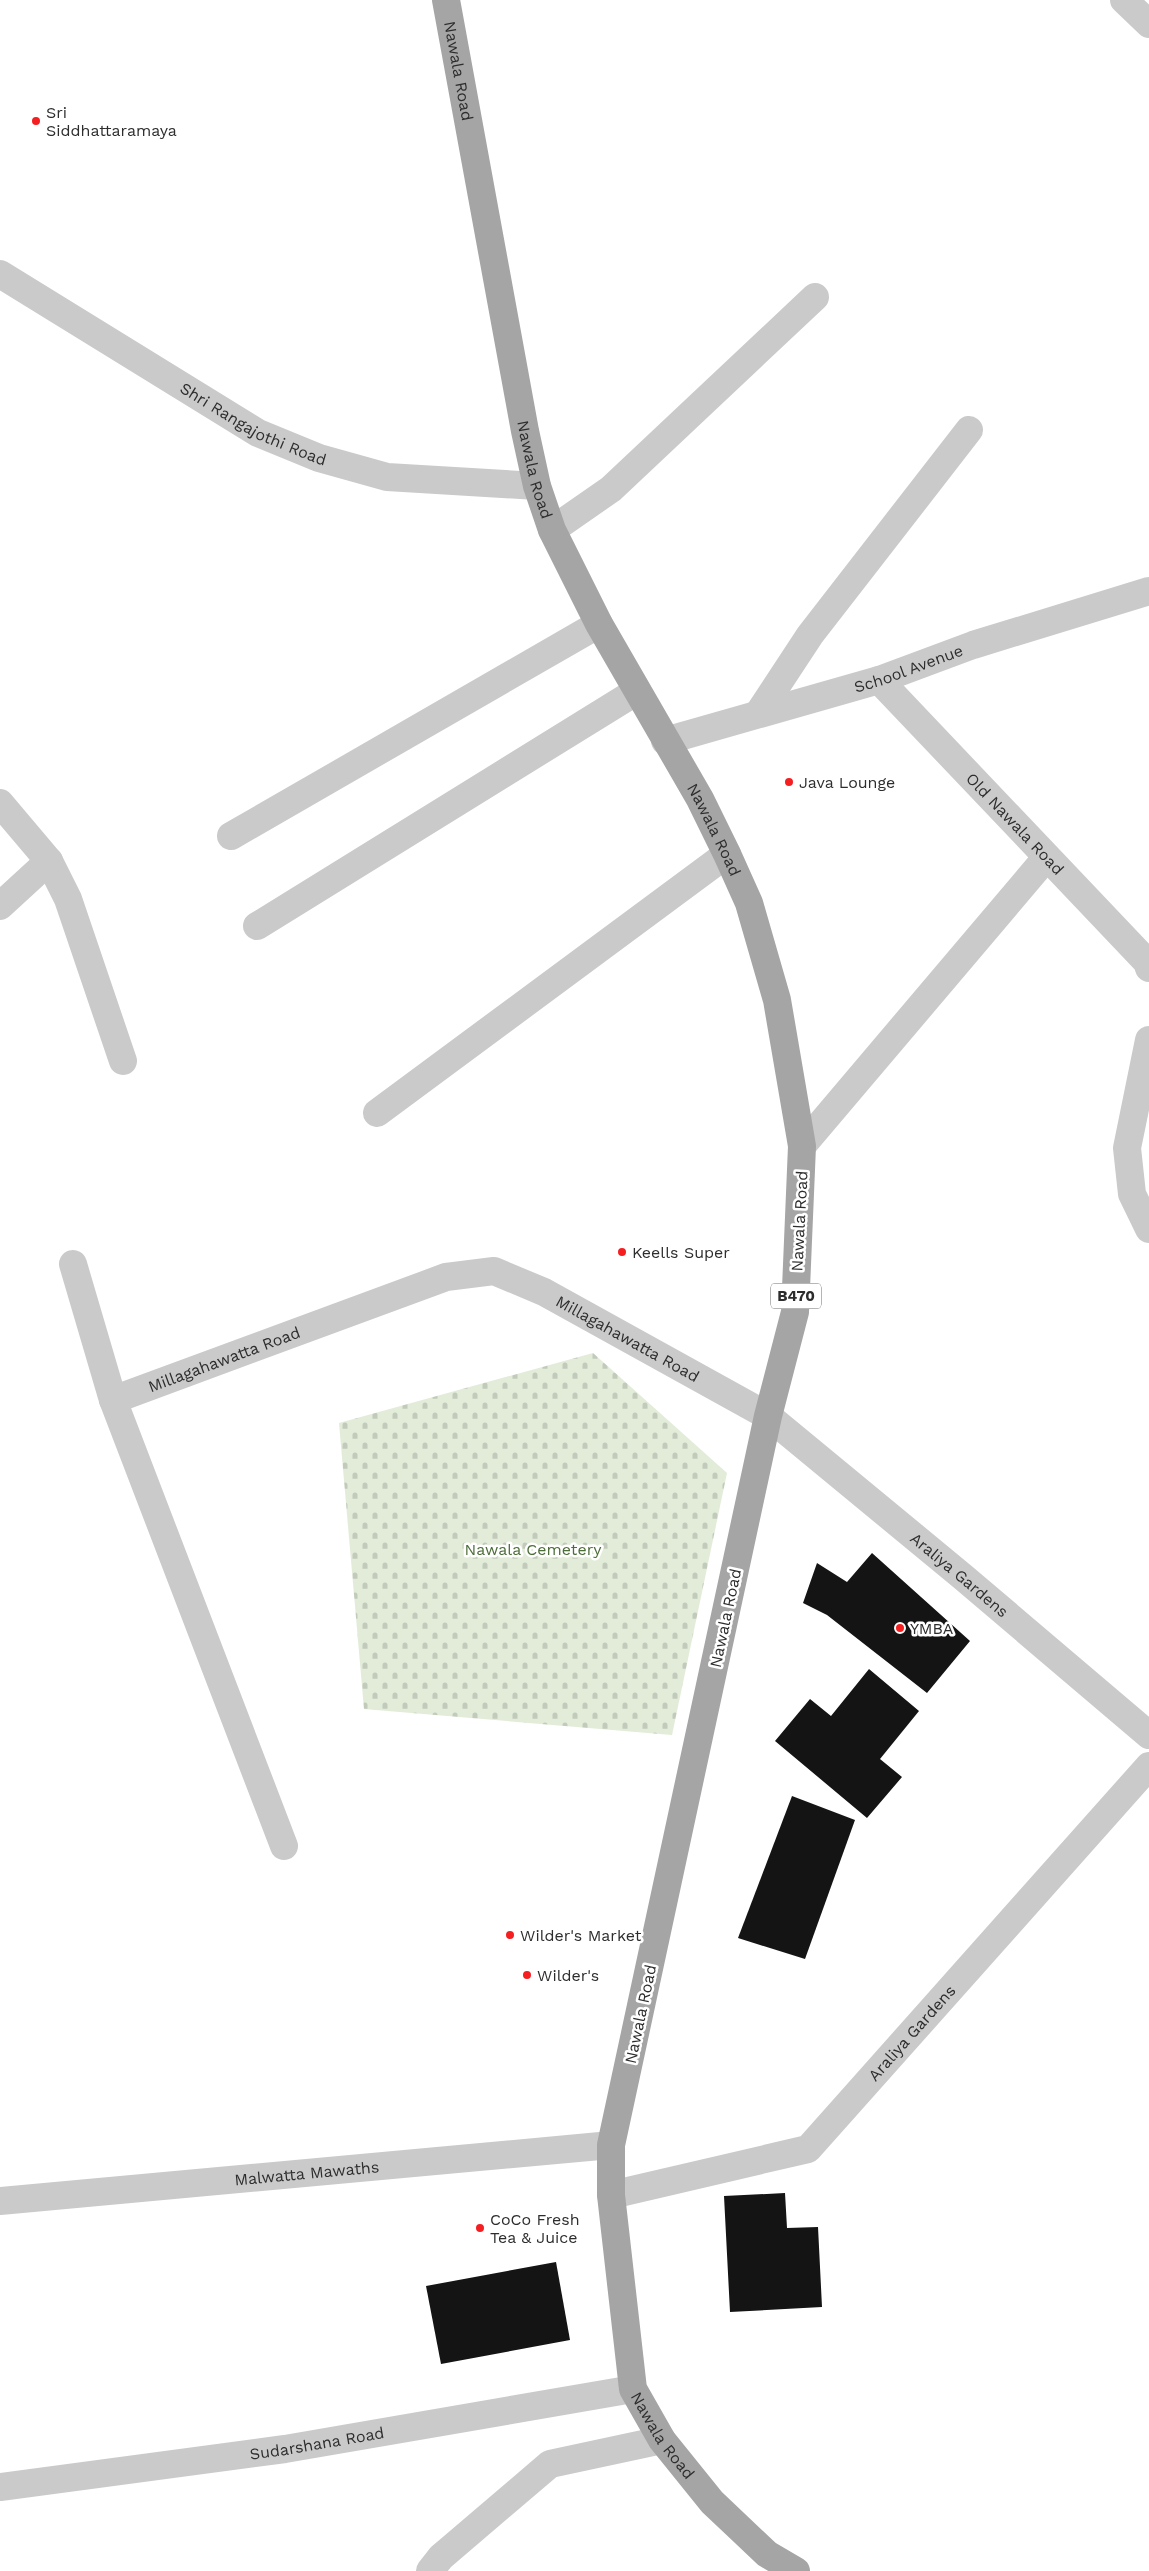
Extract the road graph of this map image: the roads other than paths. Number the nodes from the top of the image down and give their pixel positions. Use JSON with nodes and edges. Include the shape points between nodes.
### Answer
{"nodes":[{"id":1,"x":446,"y":0,"type":"edge"},
{"id":2,"x":1124,"y":0,"type":"edge"},
{"id":3,"x":1149,"y":24,"type":"edge"},
{"id":4,"x":3,"y":282,"type":"edge"},
{"id":5,"x":815,"y":297,"type":"dead end"},
{"id":6,"x":970,"y":430,"type":"dead end"},
{"id":7,"x":537,"y":486,"type":"junction"},
{"id":8,"x":552,"y":530,"type":"junction"},
{"id":9,"x":1149,"y":592,"type":"edge"},
{"id":10,"x":599,"y":624,"type":"junction"},
{"id":11,"x":879,"y":680,"type":"junction"},
{"id":12,"x":637,"y":691,"type":"junction"},
{"id":13,"x":758,"y":714,"type":"junction"},
{"id":14,"x":665,"y":741,"type":"junction"},
{"id":15,"x":0,"y":803,"type":"edge"},
{"id":16,"x":231,"y":836,"type":"dead end"},
{"id":17,"x":727,"y":854,"type":"junction"},
{"id":18,"x":1046,"y":858,"type":"junction"},
{"id":19,"x":49,"y":860,"type":"junction"},
{"id":20,"x":0,"y":906,"type":"edge"},
{"id":21,"x":257,"y":926,"type":"dead end"},
{"id":22,"x":1149,"y":968,"type":"edge"},
{"id":23,"x":1149,"y":1040,"type":"edge"},
{"id":24,"x":123,"y":1061,"type":"dead end"},
{"id":25,"x":377,"y":1113,"type":"dead end"},
{"id":26,"x":802,"y":1146,"type":"junction"},
{"id":27,"x":1149,"y":1230,"type":"edge"},
{"id":28,"x":74,"y":1264,"type":"dead end"},
{"id":29,"x":113,"y":1400,"type":"junction"},
{"id":30,"x":768,"y":1416,"type":"junction"},
{"id":31,"x":1149,"y":1735,"type":"edge"},
{"id":32,"x":1149,"y":1766,"type":"edge"},
{"id":33,"x":284,"y":1846,"type":"dead end"},
{"id":34,"x":611,"y":2145,"type":"junction"},
{"id":35,"x":611,"y":2195,"type":"junction"},
{"id":36,"x":0,"y":2201,"type":"edge"},
{"id":37,"x":633,"y":2389,"type":"junction"},
{"id":38,"x":662,"y":2440,"type":"junction"},
{"id":39,"x":0,"y":2487,"type":"edge"},
{"id":40,"x":430,"y":2571,"type":"edge"},
{"id":41,"x":796,"y":2571,"type":"edge"}],
"edges":[{"from":1,"to":7,"type":"main road","name":"Nawala Road","number":"B470"},
{"from":2,"to":3,"type":"street"},
{"from":4,"to":7,"type":"street","name":"Shri Rangajothi Road","via":[[258,433],[319,458],[387,477]]},
{"from":5,"to":8,"type":"street","via":[[611,489]]},
{"from":6,"to":13,"type":"street","via":[[810,635]]},
{"from":7,"to":8,"type":"main road","name":"Nawala Road","number":"B470"},
{"from":8,"to":10,"type":"main road","name":"Nawala Road","number":"B470"},
{"from":9,"to":11,"type":"street","name":"School Avenue","via":[[973,645]]},
{"from":10,"to":12,"type":"main road","name":"Nawala Road","number":"B470"},
{"from":10,"to":16,"type":"street"},
{"from":11,"to":13,"type":"street","name":"School Avenue"},
{"from":11,"to":18,"type":"street","name":"Old Nawala Road"},
{"from":12,"to":14,"type":"main road","name":"Nawala Road","number":"B470"},
{"from":12,"to":21,"type":"street"},
{"from":13,"to":14,"type":"street","name":"School Avenue"},
{"from":14,"to":17,"type":"main road","name":"Nawala Road","number":"B470"},
{"from":15,"to":19,"type":"street"},
{"from":17,"to":25,"type":"street"},
{"from":17,"to":26,"type":"main road","name":"Nawala Road","number":"B470","via":[[749,903],[777,1000]]},
{"from":18,"to":22,"type":"street","name":"Old Nawala Road","via":[[1147,962]]},
{"from":18,"to":26,"type":"street"},
{"from":19,"to":20,"type":"street"},
{"from":19,"to":24,"type":"street","via":[[68,899]]},
{"from":23,"to":27,"type":"street","via":[[1127,1148],[1132,1194]]},
{"from":26,"to":30,"type":"main road","name":"Nawala Road","number":"B470","via":[[795,1312]]},
{"from":28,"to":29,"type":"street"},
{"from":29,"to":30,"type":"street","name":"Millagahawatta Road","via":[[446,1277],[494,1271],[544,1292]]},
{"from":29,"to":33,"type":"street"},
{"from":30,"to":31,"type":"street","name":"Araliya Gardens","via":[[963,1576]]},
{"from":30,"to":34,"type":"main road","name":"Nawala Road","number":"B470"},
{"from":32,"to":35,"type":"street","name":"Araliya Gardens","via":[[808,2149]]},
{"from":34,"to":35,"type":"main road","name":"Nawala Road","number":"B470"},
{"from":34,"to":36,"type":"street","name":"Malwatta Mawaths"},
{"from":35,"to":37,"type":"main road","name":"Nawala Road","number":"B470"},
{"from":37,"to":38,"type":"main road","name":"Nawala Road","number":"B470"},
{"from":37,"to":39,"type":"street","name":"Sudarshana Road","via":[[286,2449]]},
{"from":38,"to":40,"type":"street","via":[[550,2464],[441,2557]]},
{"from":38,"to":41,"type":"main road","name":"Nawala Road","number":"B470","via":[[712,2502],[767,2554]]}]}
